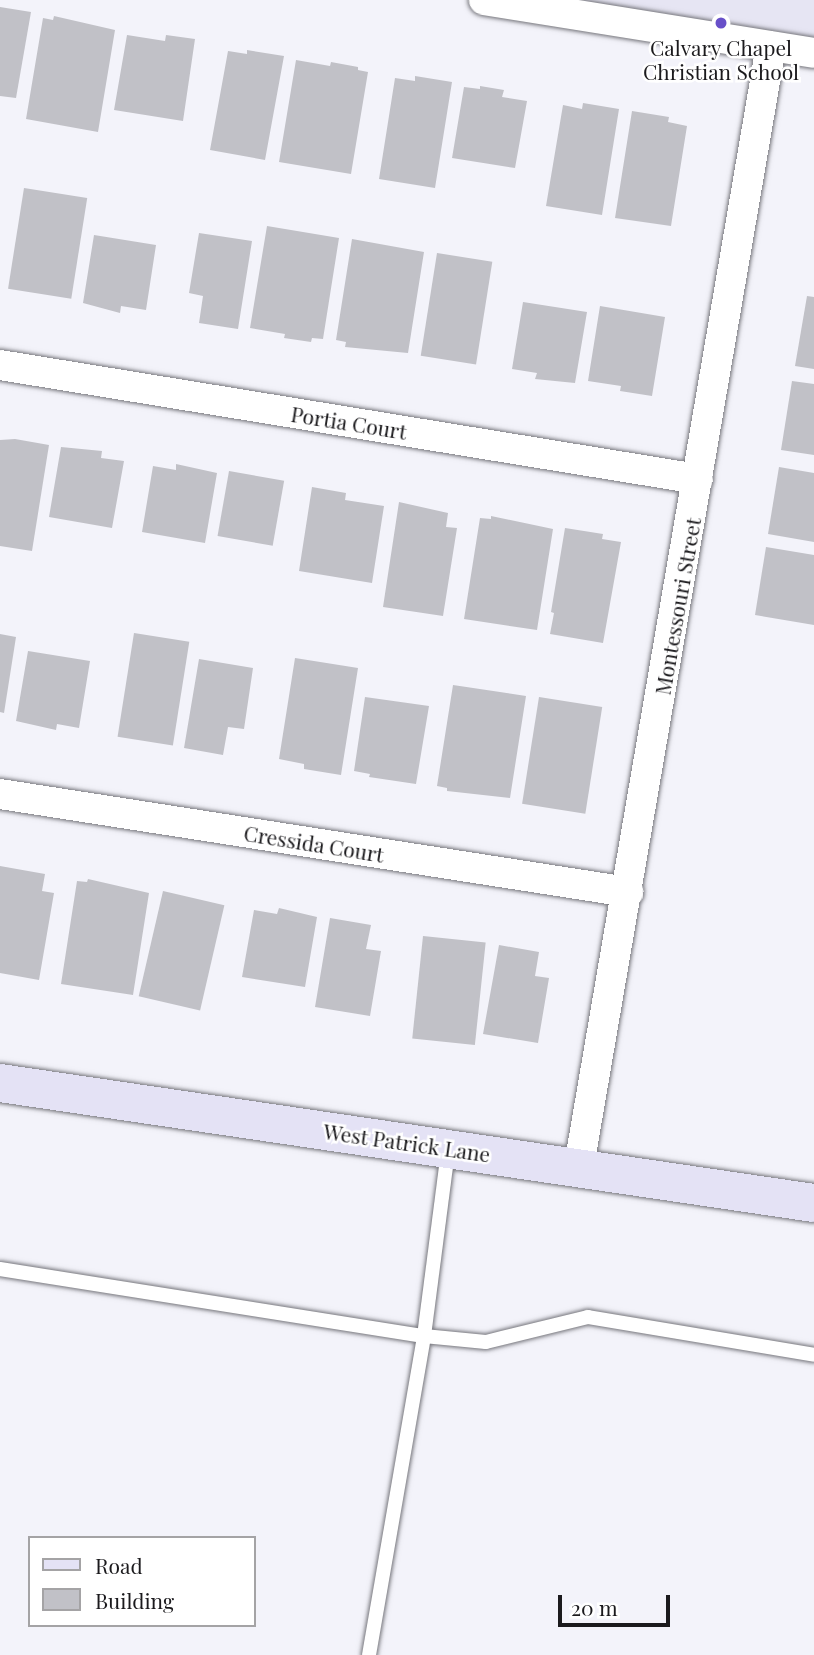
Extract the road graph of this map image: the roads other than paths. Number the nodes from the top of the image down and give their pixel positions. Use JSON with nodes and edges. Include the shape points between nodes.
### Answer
{"nodes":[{"id":1,"x":484,"y":0,"type":"edge"},
{"id":2,"x":771,"y":46,"type":"junction"},
{"id":3,"x":814,"y":53,"type":"edge"},
{"id":4,"x":0,"y":365,"type":"edge"},
{"id":5,"x":698,"y":479,"type":"junction"},
{"id":6,"x":0,"y":794,"type":"edge"},
{"id":7,"x":628,"y":891,"type":"junction"},
{"id":8,"x":0,"y":1083,"type":"edge"},
{"id":9,"x":448,"y":1148,"type":"junction"},
{"id":10,"x":579,"y":1166,"type":"junction"},
{"id":11,"x":814,"y":1203,"type":"edge"},
{"id":12,"x":0,"y":1269,"type":"edge"},
{"id":13,"x":424,"y":1336,"type":"junction"},
{"id":14,"x":814,"y":1355,"type":"edge"},
{"id":15,"x":369,"y":1655,"type":"edge"}],
"edges":[{"from":1,"to":2,"type":"street"},
{"from":2,"to":3,"type":"street"},
{"from":2,"to":5,"type":"street","name":"Montessouri Street"},
{"from":4,"to":5,"type":"street","name":"Portia Court"},
{"from":5,"to":7,"type":"street","name":"Montessouri Street"},
{"from":6,"to":7,"type":"street","name":"Cressida Court"},
{"from":7,"to":10,"type":"street","name":"Montessouri Street"},
{"from":8,"to":9,"type":"street","name":"West Patrick Lane"},
{"from":9,"to":10,"type":"street","name":"West Patrick Lane"},
{"from":9,"to":13,"type":"lane"},
{"from":10,"to":11,"type":"street","name":"West Patrick Lane"},
{"from":12,"to":13,"type":"lane"},
{"from":13,"to":14,"type":"lane","via":[[486,1342],[588,1317]]},
{"from":13,"to":15,"type":"lane"}]}
